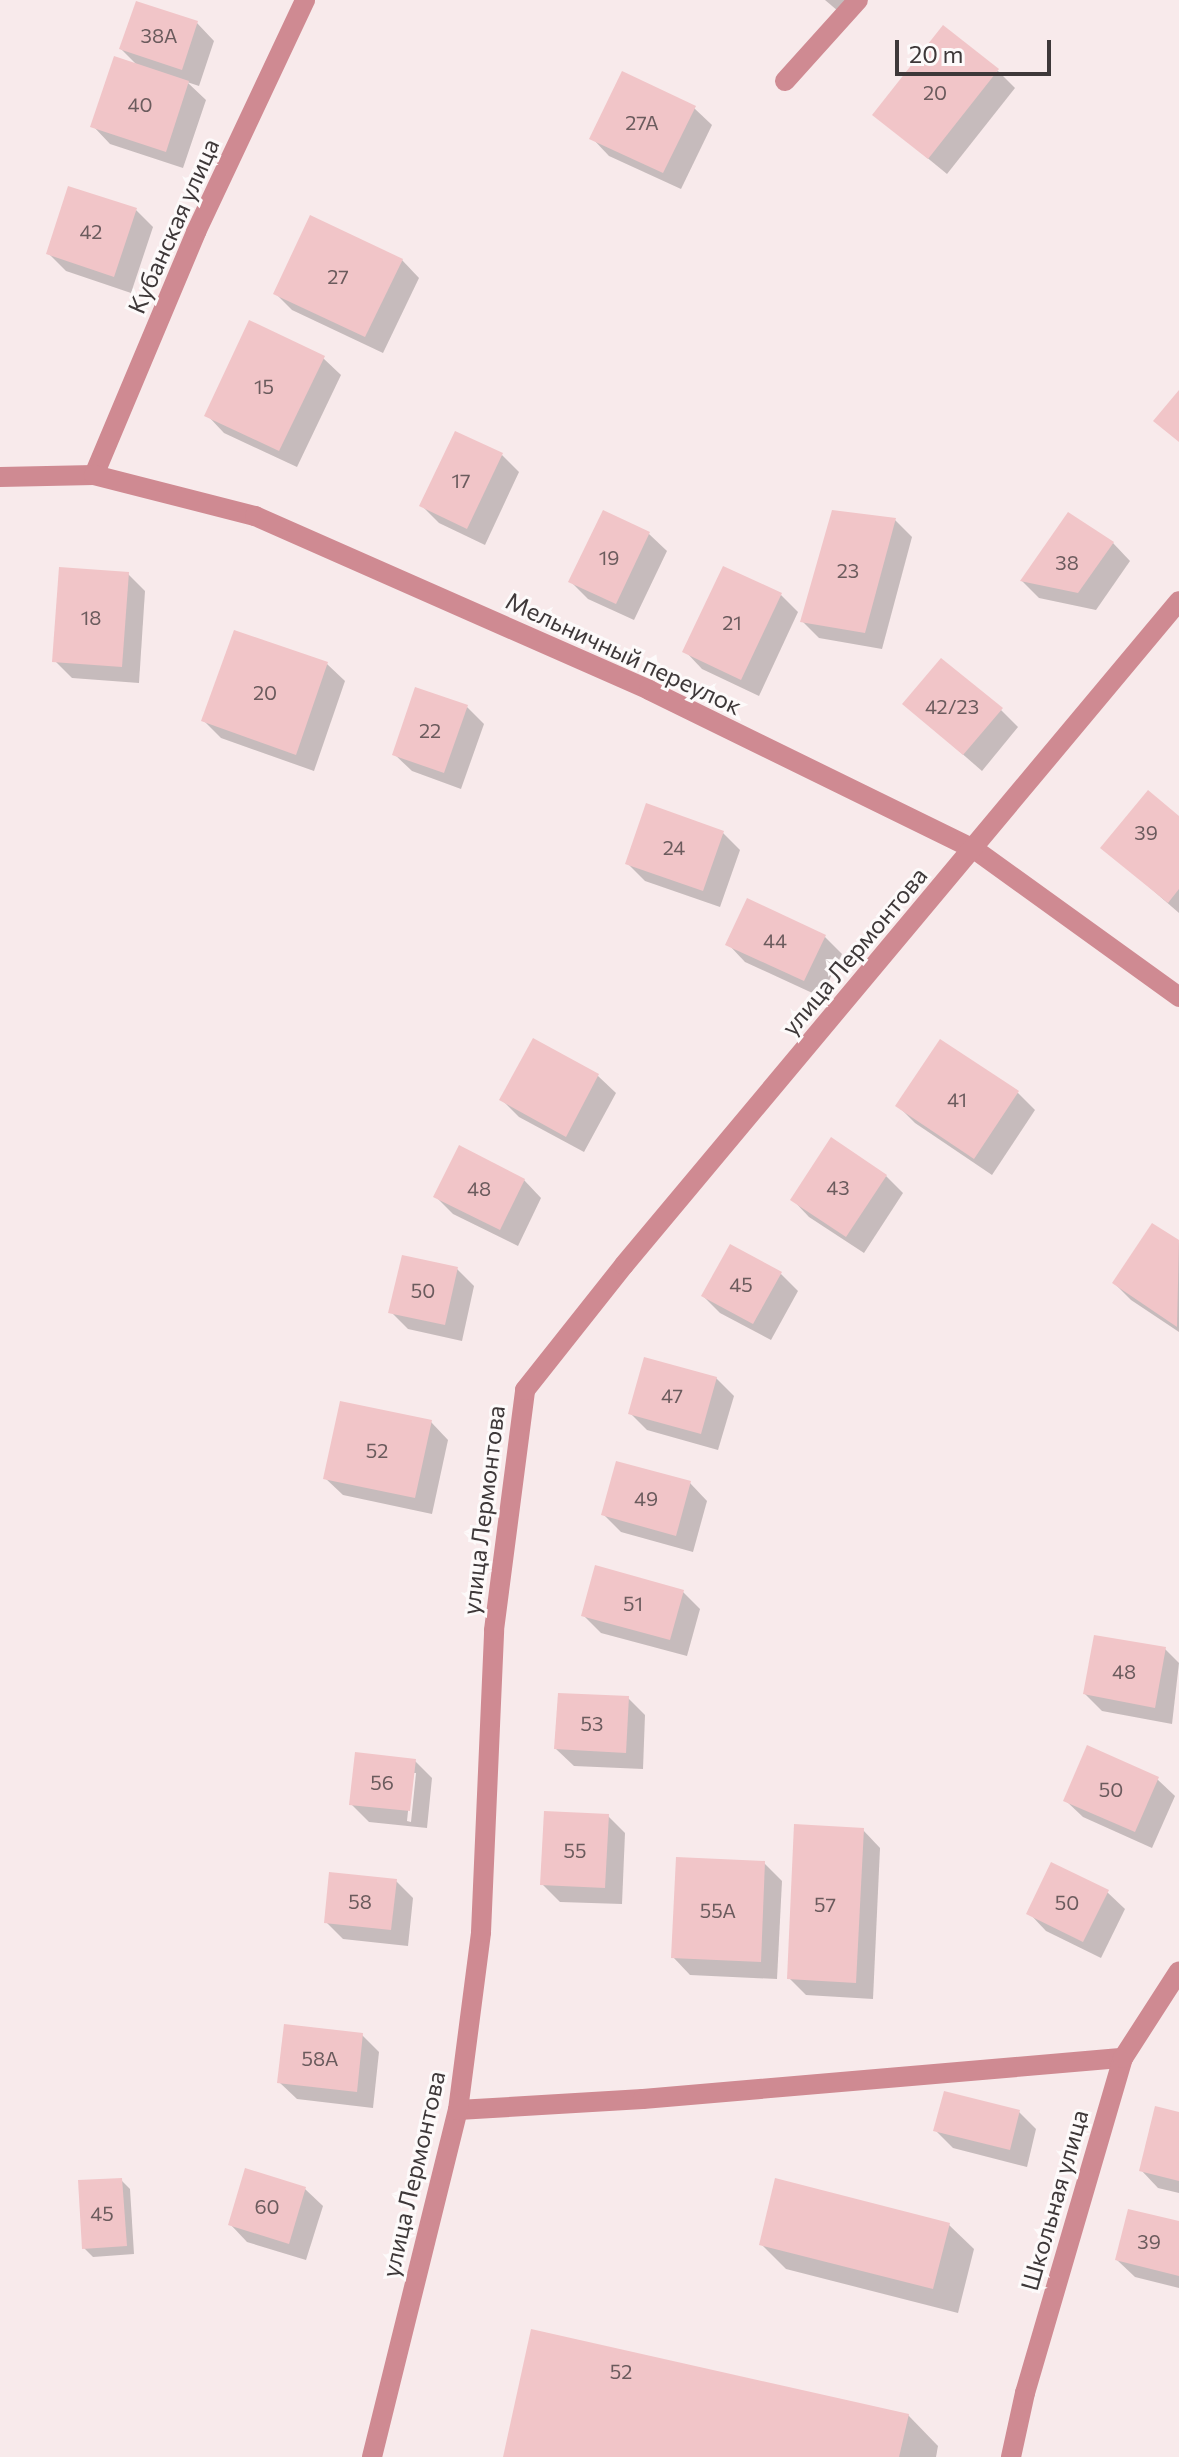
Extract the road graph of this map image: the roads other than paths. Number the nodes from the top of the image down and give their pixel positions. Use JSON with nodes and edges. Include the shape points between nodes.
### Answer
{"nodes":[{"id":1,"x":305,"y":0,"type":"edge"},
{"id":2,"x":858,"y":0,"type":"edge"},
{"id":3,"x":785,"y":81,"type":"dead end"},
{"id":4,"x":94,"y":475,"type":"junction"},
{"id":5,"x":0,"y":477,"type":"edge"},
{"id":6,"x":1179,"y":601,"type":"edge"},
{"id":7,"x":974,"y":849,"type":"junction"},
{"id":8,"x":1179,"y":997,"type":"edge"},
{"id":9,"x":1179,"y":1971,"type":"edge"},
{"id":10,"x":1123,"y":2058,"type":"junction"},
{"id":11,"x":458,"y":2110,"type":"junction"},
{"id":12,"x":372,"y":2457,"type":"edge"},
{"id":13,"x":1011,"y":2457,"type":"edge"}],
"edges":[{"from":1,"to":4,"type":"street","name":"Кубанская улица","via":[[196,232]]},
{"from":2,"to":3,"type":"street"},
{"from":4,"to":5,"type":"street","name":"Мельничный переулок"},
{"from":4,"to":7,"type":"street","name":"Мельничный переулок","via":[[255,516],[649,690]]},
{"from":6,"to":7,"type":"street","name":"улица Лермонтова"},
{"from":7,"to":8,"type":"street","name":"Мельничный переулок"},
{"from":7,"to":11,"type":"street","name":"улица Лермонтова","via":[[525,1390],[494,1630],[481,1932]]},
{"from":9,"to":10,"type":"street","name":"Школьная улица"},
{"from":10,"to":11,"type":"street"},
{"from":10,"to":13,"type":"street","name":"Школьная улица"},
{"from":11,"to":12,"type":"street","name":"улица Лермонтова"}]}
